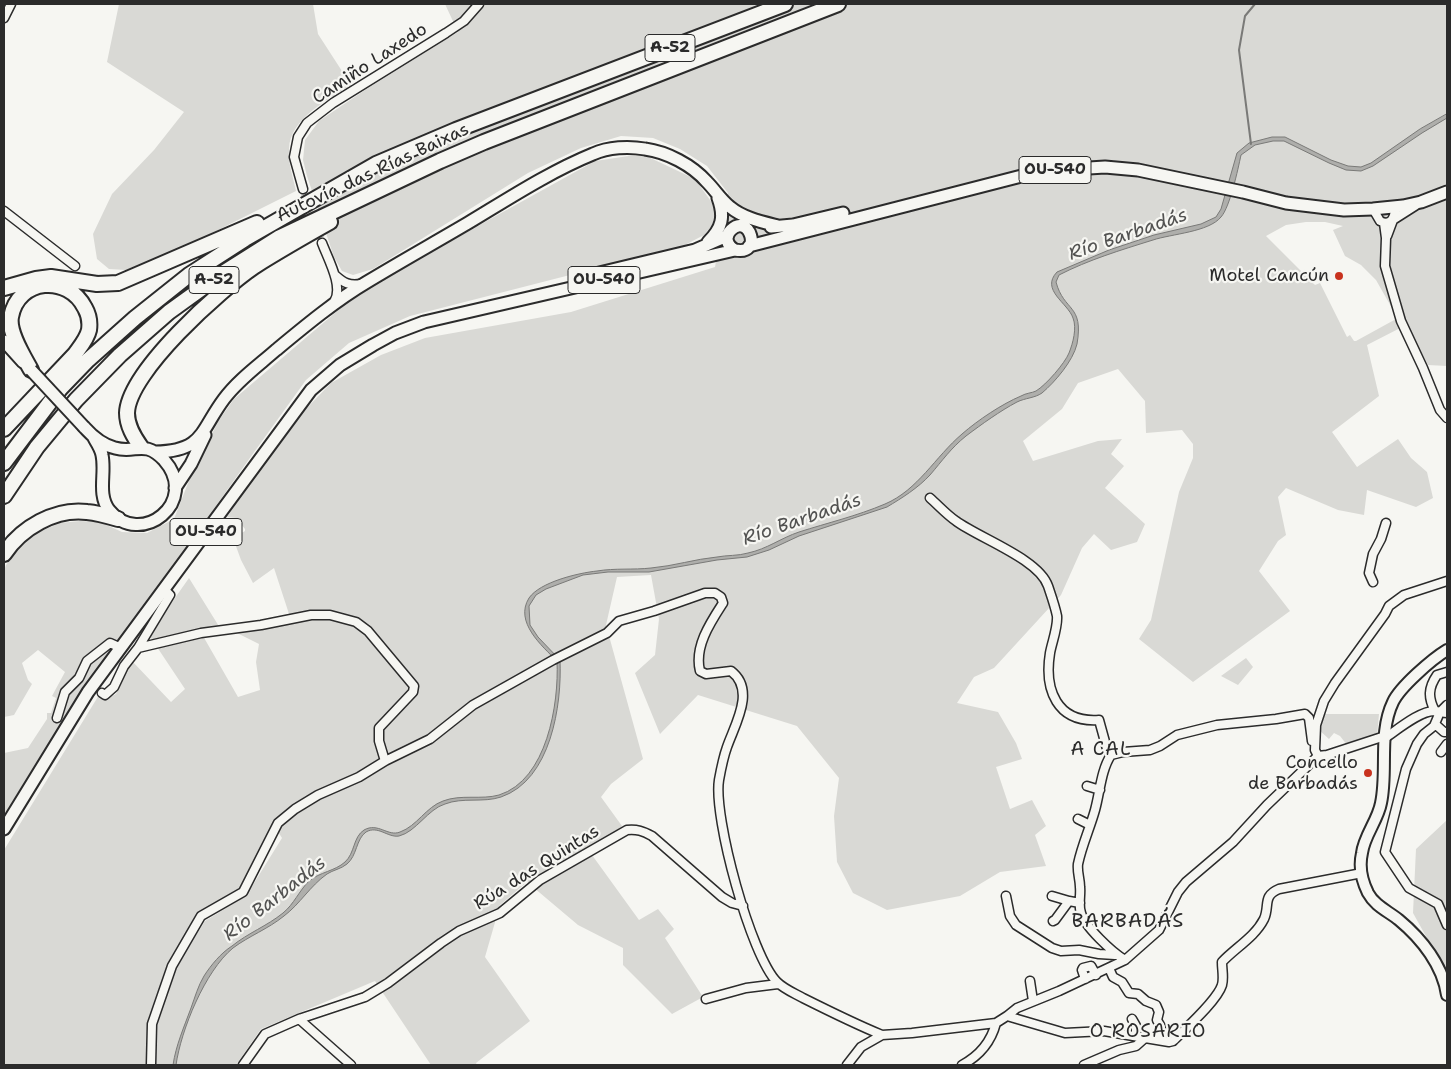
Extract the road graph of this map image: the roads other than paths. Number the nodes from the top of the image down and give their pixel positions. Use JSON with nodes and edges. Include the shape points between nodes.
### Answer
{"nodes":[{"id":1,"x":11,"y":4,"type":"edge"},
{"id":2,"x":479,"y":4,"type":"edge"},
{"id":3,"x":785,"y":4,"type":"edge"},
{"id":4,"x":838,"y":4,"type":"edge"},
{"id":5,"x":4,"y":18,"type":"edge"},
{"id":6,"x":526,"y":126,"type":"junction"},
{"id":7,"x":303,"y":189,"type":"tunnel mouth"},
{"id":8,"x":1447,"y":192,"type":"edge"},
{"id":9,"x":324,"y":193,"type":"junction"},
{"id":10,"x":926,"y":199,"type":"junction"},
{"id":11,"x":1421,"y":202,"type":"junction"},
{"id":12,"x":1394,"y":207,"type":"junction"},
{"id":13,"x":726,"y":209,"type":"junction"},
{"id":14,"x":1373,"y":209,"type":"junction"},
{"id":15,"x":4,"y":211,"type":"edge"},
{"id":16,"x":1393,"y":220,"type":"junction"},
{"id":17,"x":1384,"y":223,"type":"junction"},
{"id":18,"x":778,"y":226,"type":"junction"},
{"id":19,"x":747,"y":229,"type":"junction"},
{"id":20,"x":728,"y":234,"type":"junction"},
{"id":21,"x":1386,"y":238,"type":"junction"},
{"id":22,"x":322,"y":243,"type":"tunnel mouth"},
{"id":23,"x":706,"y":245,"type":"junction"},
{"id":24,"x":749,"y":246,"type":"junction"},
{"id":25,"x":735,"y":250,"type":"junction"},
{"id":26,"x":75,"y":266,"type":"dead end"},
{"id":27,"x":365,"y":283,"type":"junction"},
{"id":28,"x":340,"y":284,"type":"junction"},
{"id":29,"x":4,"y":288,"type":"edge"},
{"id":30,"x":348,"y":295,"type":"junction"},
{"id":31,"x":330,"y":307,"type":"junction"},
{"id":32,"x":474,"y":310,"type":"junction"},
{"id":33,"x":4,"y":341,"type":"edge"},
{"id":34,"x":31,"y":370,"type":"junction"},
{"id":35,"x":1447,"y":418,"type":"edge"},
{"id":36,"x":210,"y":422,"type":"junction"},
{"id":37,"x":4,"y":429,"type":"edge"},
{"id":38,"x":94,"y":438,"type":"junction"},
{"id":39,"x":148,"y":450,"type":"junction"},
{"id":40,"x":4,"y":463,"type":"edge"},
{"id":41,"x":176,"y":488,"type":"junction"},
{"id":42,"x":4,"y":496,"type":"edge"},
{"id":43,"x":930,"y":498,"type":"dead end"},
{"id":44,"x":118,"y":519,"type":"junction"},
{"id":45,"x":1386,"y":523,"type":"dead end"},
{"id":46,"x":4,"y":554,"type":"edge"},
{"id":47,"x":1447,"y":581,"type":"edge"},
{"id":48,"x":1373,"y":582,"type":"dead end"},
{"id":49,"x":164,"y":589,"type":"junction"},
{"id":50,"x":120,"y":648,"type":"junction"},
{"id":51,"x":138,"y":648,"type":"junction"},
{"id":52,"x":1447,"y":650,"type":"edge"},
{"id":53,"x":1447,"y":672,"type":"edge"},
{"id":54,"x":79,"y":678,"type":"junction"},
{"id":55,"x":87,"y":682,"type":"dead end"},
{"id":56,"x":102,"y":693,"type":"dead end"},
{"id":57,"x":1447,"y":705,"type":"edge"},
{"id":58,"x":1441,"y":712,"type":"edge"},
{"id":59,"x":57,"y":718,"type":"dead end"},
{"id":60,"x":1435,"y":724,"type":"junction"},
{"id":61,"x":1447,"y":733,"type":"edge"},
{"id":62,"x":1385,"y":737,"type":"junction"},
{"id":63,"x":1447,"y":744,"type":"edge"},
{"id":64,"x":1442,"y":752,"type":"dead end"},
{"id":65,"x":1317,"y":753,"type":"junction"},
{"id":66,"x":1111,"y":755,"type":"junction"},
{"id":67,"x":385,"y":761,"type":"junction"},
{"id":68,"x":1087,"y":786,"type":"dead end"},
{"id":69,"x":1100,"y":790,"type":"junction"},
{"id":70,"x":1078,"y":820,"type":"dead end"},
{"id":71,"x":1090,"y":825,"type":"junction"},
{"id":72,"x":4,"y":830,"type":"edge"},
{"id":73,"x":1362,"y":872,"type":"junction"},
{"id":74,"x":1006,"y":896,"type":"dead end"},
{"id":75,"x":1052,"y":896,"type":"dead end"},
{"id":76,"x":1069,"y":901,"type":"junction"},
{"id":77,"x":1080,"y":903,"type":"junction"},
{"id":78,"x":743,"y":906,"type":"junction"},
{"id":79,"x":1053,"y":921,"type":"dead end"},
{"id":80,"x":1447,"y":925,"type":"edge"},
{"id":81,"x":1116,"y":954,"type":"junction"},
{"id":82,"x":1124,"y":960,"type":"junction"},
{"id":83,"x":1109,"y":968,"type":"junction"},
{"id":84,"x":1096,"y":975,"type":"junction"},
{"id":85,"x":1085,"y":979,"type":"junction"},
{"id":86,"x":1030,"y":981,"type":"dead end"},
{"id":87,"x":778,"y":984,"type":"junction"},
{"id":88,"x":1447,"y":995,"type":"edge"},
{"id":89,"x":706,"y":999,"type":"dead end"},
{"id":90,"x":1033,"y":1001,"type":"junction"},
{"id":91,"x":1007,"y":1016,"type":"junction"},
{"id":92,"x":1132,"y":1019,"type":"dead end"},
{"id":93,"x":299,"y":1020,"type":"junction"},
{"id":94,"x":996,"y":1023,"type":"junction"},
{"id":95,"x":882,"y":1035,"type":"junction"},
{"id":96,"x":1136,"y":1036,"type":"junction"},
{"id":97,"x":1144,"y":1038,"type":"junction"},
{"id":98,"x":1158,"y":1040,"type":"junction"},
{"id":99,"x":151,"y":1065,"type":"edge"},
{"id":100,"x":243,"y":1065,"type":"edge"},
{"id":101,"x":352,"y":1065,"type":"edge"},
{"id":102,"x":847,"y":1065,"type":"edge"},
{"id":103,"x":962,"y":1065,"type":"edge"},
{"id":104,"x":1084,"y":1065,"type":"edge"}],
"edges":[{"from":1,"to":5,"type":"street"},
{"from":2,"to":7,"type":"street","name":"Camiño Laxedo","via":[[446,33],[333,103],[307,123],[298,137],[294,157]]},
{"from":3,"to":9,"type":"highway","name":"Autovía das Rías Baixas","number":"A-52","via":[[456,130],[376,164]]},
{"from":4,"to":6,"type":"highway","name":"Autovía das Rías Baixas","number":"A-52"},
{"from":6,"to":39,"type":"highway","via":[[334,220],[253,267],[206,305],[139,379],[131,396],[128,423],[134,437]]},
{"from":6,"to":42,"type":"highway","name":"Autovía das Rías Baixas","number":"A-52","via":[[440,160],[280,237],[223,273],[169,312],[120,354],[42,441]]},
{"from":8,"to":11,"type":"main road","number":"OU-540"},
{"from":9,"to":29,"type":"highway","via":[[118,282],[97,284],[51,278]]},
{"from":9,"to":40,"type":"highway","name":"Autovía das Rías Baixas","number":"A-52","via":[[189,275],[135,318],[60,389]]},
{"from":10,"to":14,"type":"main road","number":"OU-540","via":[[1041,171],[1105,167],[1138,170],[1286,203],[1344,210]]},
{"from":10,"to":18,"type":"main road","via":[[872,206]]},
{"from":10,"to":24,"type":"main road","number":"OU-540"},
{"from":11,"to":12,"type":"main road","number":"OU-540"},
{"from":11,"to":16,"type":"street"},
{"from":12,"to":14,"type":"main road","number":"OU-540"},
{"from":12,"to":16,"type":"street"},
{"from":13,"to":18,"type":"main road"},
{"from":13,"to":19,"type":"main road"},
{"from":13,"to":20,"type":"main road"},
{"from":13,"to":23,"type":"main road","via":[[716,234]]},
{"from":13,"to":27,"type":"main road","via":[[706,180],[668,155],[646,148],[594,153],[546,176]]},
{"from":14,"to":17,"type":"street"},
{"from":15,"to":26,"type":"street"},
{"from":16,"to":17,"type":"street"},
{"from":16,"to":21,"type":"street"},
{"from":17,"to":21,"type":"street"},
{"from":18,"to":19,"type":"main road"},
{"from":19,"to":20,"type":"main road","via":[[738,226]]},
{"from":19,"to":24,"type":"main road","via":[[752,238]]},
{"from":20,"to":23,"type":"main road"},
{"from":20,"to":25,"type":"main road","via":[[728,245]]},
{"from":21,"to":35,"type":"street","via":[[1385,266],[1401,320],[1440,410]]},
{"from":22,"to":28,"type":"street"},
{"from":23,"to":32,"type":"main road","via":[[516,294]]},
{"from":24,"to":25,"type":"main road"},
{"from":25,"to":32,"type":"main road","number":"OU-540"},
{"from":27,"to":28,"type":"street"},
{"from":27,"to":30,"type":"main road"},
{"from":28,"to":30,"type":"street","via":[[344,294]]},
{"from":28,"to":31,"type":"street","via":[[338,296]]},
{"from":30,"to":31,"type":"main road"},
{"from":31,"to":36,"type":"main road","via":[[238,384]]},
{"from":32,"to":49,"type":"main road","number":"OU-540","via":[[395,333],[340,365],[311,390]]},
{"from":33,"to":34,"type":"main road"},
{"from":34,"to":37,"type":"highway","via":[[14,335],[11,317],[23,294],[32,288],[55,284],[65,287],[82,302],[89,315],[89,330],[76,354]]},
{"from":34,"to":38,"type":"main road","bridge":true},
{"from":36,"to":39,"type":"main road","via":[[201,437],[191,445],[164,452]]},
{"from":36,"to":41,"type":"main road"},
{"from":38,"to":39,"type":"main road","via":[[116,449]]},
{"from":38,"to":44,"type":"main road","via":[[102,454],[104,500],[108,510]]},
{"from":39,"to":41,"type":"main road","via":[[164,461]]},
{"from":41,"to":44,"type":"main road","via":[[168,510],[157,519],[144,524],[130,524]]},
{"from":43,"to":66,"type":"street","via":[[956,521],[1031,565],[1047,584],[1057,617],[1050,656],[1051,687],[1058,704],[1067,714],[1099,720]]},
{"from":44,"to":46,"type":"highway","via":[[86,512],[50,517],[28,529],[12,542]]},
{"from":45,"to":48,"type":"street","via":[[1373,554],[1369,573]]},
{"from":47,"to":65,"type":"street","via":[[1404,595],[1389,606],[1327,696],[1316,725]]},
{"from":49,"to":50,"type":"main road","number":"OU-540"},
{"from":49,"to":51,"type":"street","via":[[170,595]]},
{"from":50,"to":54,"type":"street","via":[[110,643],[87,661]]},
{"from":50,"to":72,"type":"main road","number":"OU-540","via":[[88,692]]},
{"from":51,"to":56,"type":"street","via":[[114,687],[105,695]]},
{"from":51,"to":67,"type":"street","via":[[201,632],[311,615],[330,615],[356,622],[368,631],[414,686],[413,692],[379,728],[378,741]]},
{"from":52,"to":62,"type":"street","via":[[1398,694],[1388,716]]},
{"from":53,"to":58,"type":"street","via":[[1436,675],[1430,690],[1429,698]]},
{"from":54,"to":55,"type":"street"},
{"from":54,"to":59,"type":"street","via":[[65,692]]},
{"from":57,"to":58,"type":"street"},
{"from":58,"to":60,"type":"street"},
{"from":58,"to":62,"type":"street","via":[[1420,715]]},
{"from":60,"to":61,"type":"street"},
{"from":60,"to":80,"type":"street","via":[[1417,744],[1406,769],[1385,852],[1409,888],[1438,904]]},
{"from":62,"to":65,"type":"street","via":[[1327,755]]},
{"from":62,"to":73,"type":"street","via":[[1381,803],[1362,851]]},
{"from":63,"to":64,"type":"street"},
{"from":65,"to":66,"type":"street","via":[[1309,718],[1305,714],[1217,724],[1177,736],[1150,750]]},
{"from":65,"to":82,"type":"street","via":[[1233,842],[1186,882],[1159,930]]},
{"from":66,"to":69,"type":"street"},
{"from":67,"to":78,"type":"street","via":[[430,739],[473,705],[607,634],[619,621],[705,593],[715,593],[723,603],[701,645],[698,660],[700,671],[706,674],[731,671],[742,684],[742,706],[722,765],[719,809],[726,848]]},
{"from":67,"to":99,"type":"street","via":[[359,777],[318,795],[278,823],[243,892],[201,916],[172,966],[152,1024]]},
{"from":68,"to":69,"type":"street"},
{"from":69,"to":71,"type":"street"},
{"from":70,"to":71,"type":"street"},
{"from":71,"to":77,"type":"street","via":[[1078,866]]},
{"from":73,"to":88,"type":"street","via":[[1369,894],[1376,903],[1409,929],[1441,970]]},
{"from":73,"to":98,"type":"street","via":[[1273,892],[1261,923],[1222,962],[1222,984],[1216,995],[1172,1041]]},
{"from":74,"to":81,"type":"street","via":[[1010,916],[1016,925],[1052,948]]},
{"from":75,"to":76,"type":"street"},
{"from":76,"to":77,"type":"street"},
{"from":76,"to":79,"type":"street"},
{"from":77,"to":81,"type":"street","via":[[1084,919]]},
{"from":78,"to":87,"type":"street","via":[[759,953]]},
{"from":78,"to":93,"type":"street","name":"Rúa das Quintas","via":[[722,898],[652,836],[644,831],[627,830],[540,880],[500,912],[459,931],[365,997]]},
{"from":81,"to":82,"type":"street"},
{"from":82,"to":83,"type":"street"},
{"from":83,"to":84,"type":"street"},
{"from":83,"to":98,"type":"street","via":[[1128,994],[1138,994],[1156,1005],[1161,1027]]},
{"from":84,"to":85,"type":"street"},
{"from":84,"to":85,"type":"street","via":[[1092,966],[1083,968]]},
{"from":85,"to":90,"type":"street"},
{"from":86,"to":90,"type":"street"},
{"from":87,"to":89,"type":"street","via":[[746,988]]},
{"from":87,"to":95,"type":"street"},
{"from":90,"to":91,"type":"street"},
{"from":91,"to":94,"type":"street"},
{"from":91,"to":96,"type":"street","via":[[1065,1033],[1104,1030]]},
{"from":92,"to":96,"type":"street"},
{"from":93,"to":100,"type":"street","name":"Rúa das Quintas","via":[[265,1034]]},
{"from":93,"to":101,"type":"street"},
{"from":94,"to":95,"type":"street"},
{"from":94,"to":103,"type":"street","via":[[984,1048]]},
{"from":95,"to":102,"type":"street","via":[[861,1047]]},
{"from":96,"to":97,"type":"street"},
{"from":97,"to":98,"type":"street"},
{"from":97,"to":104,"type":"street","via":[[1139,1044]]}]}
